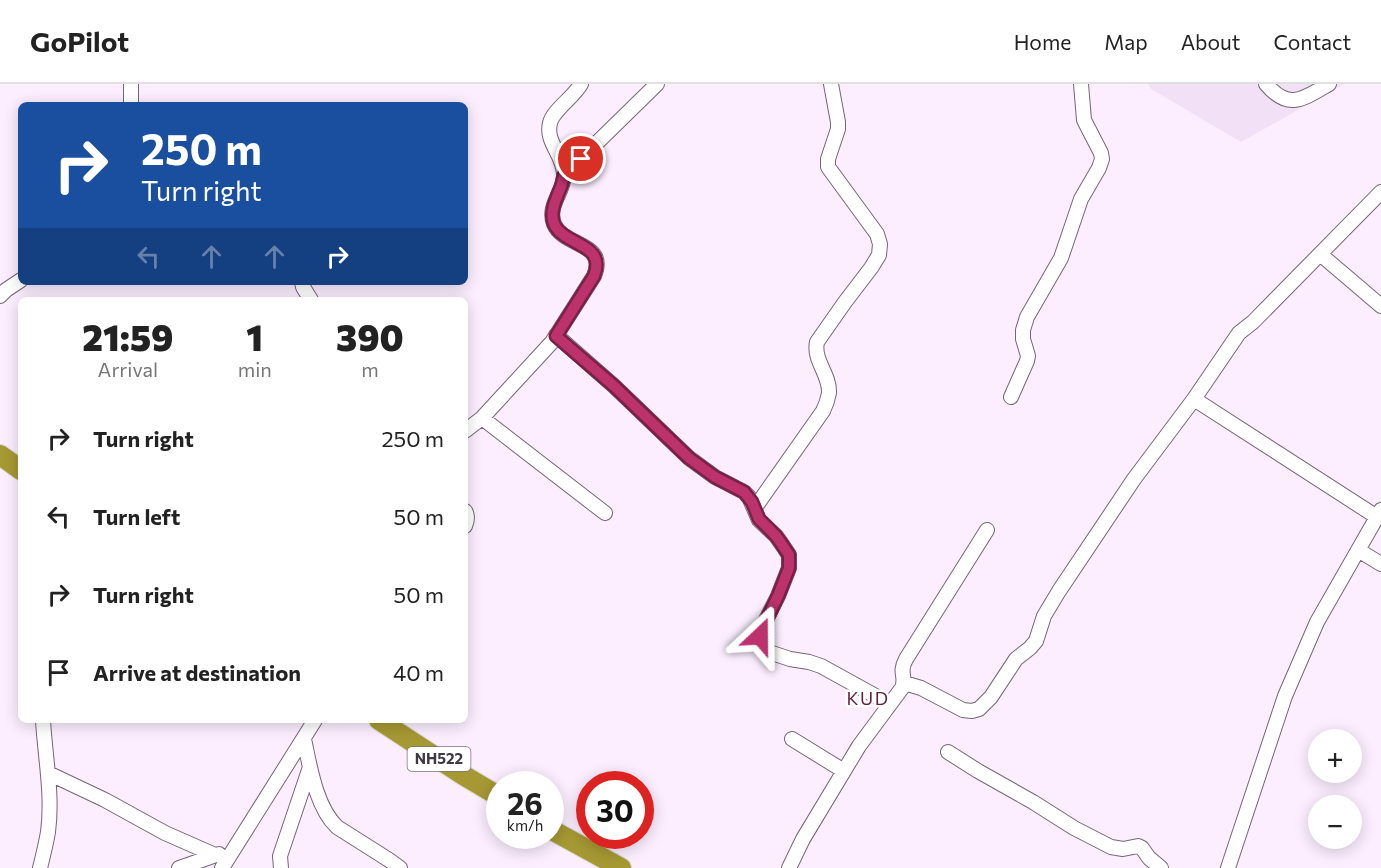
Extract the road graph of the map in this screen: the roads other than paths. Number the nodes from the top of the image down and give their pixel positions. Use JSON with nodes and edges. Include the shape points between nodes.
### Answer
{"nodes":[{"id":1,"x":131,"y":84,"type":"edge"},
{"id":2,"x":581,"y":84,"type":"edge"},
{"id":3,"x":657,"y":84,"type":"edge"},
{"id":4,"x":831,"y":84,"type":"edge"},
{"id":5,"x":1081,"y":84,"type":"edge"},
{"id":6,"x":1266,"y":84,"type":"edge"},
{"id":7,"x":1329,"y":84,"type":"edge"},
{"id":8,"x":130,"y":102,"type":"edge"},
{"id":9,"x":564,"y":175,"type":"junction"},
{"id":10,"x":1381,"y":192,"type":"edge"},
{"id":11,"x":1320,"y":254,"type":"junction"},
{"id":12,"x":18,"y":282,"type":"edge"},
{"id":13,"x":0,"y":296,"type":"edge"},
{"id":14,"x":1381,"y":306,"type":"edge"},
{"id":15,"x":556,"y":336,"type":"junction"},
{"id":16,"x":1011,"y":397,"type":"dead end"},
{"id":17,"x":1194,"y":399,"type":"junction"},
{"id":18,"x":482,"y":418,"type":"junction"},
{"id":19,"x":468,"y":429,"type":"edge"},
{"id":20,"x":0,"y":455,"type":"edge"},
{"id":21,"x":18,"y":468,"type":"edge"},
{"id":22,"x":754,"y":509,"type":"junction"},
{"id":23,"x":605,"y":513,"type":"dead end"},
{"id":24,"x":1379,"y":514,"type":"edge"},
{"id":25,"x":987,"y":530,"type":"dead end"},
{"id":26,"x":1358,"y":550,"type":"junction"},
{"id":27,"x":1381,"y":564,"type":"edge"},
{"id":28,"x":904,"y":684,"type":"junction"},
{"id":29,"x":890,"y":704,"type":"junction"},
{"id":30,"x":43,"y":723,"type":"edge"},
{"id":31,"x":313,"y":723,"type":"edge"},
{"id":32,"x":383,"y":723,"type":"edge"},
{"id":33,"x":304,"y":739,"type":"junction"},
{"id":34,"x":792,"y":739,"type":"dead end"},
{"id":35,"x":948,"y":752,"type":"dead end"},
{"id":36,"x":310,"y":767,"type":"junction"},
{"id":37,"x":844,"y":771,"type":"junction"},
{"id":38,"x":48,"y":773,"type":"junction"},
{"id":39,"x":486,"y":789,"type":"edge"},
{"id":40,"x":564,"y":837,"type":"edge"},
{"id":41,"x":234,"y":849,"type":"junction"},
{"id":42,"x":214,"y":855,"type":"junction"},
{"id":43,"x":40,"y":868,"type":"edge"},
{"id":44,"x":179,"y":868,"type":"edge"},
{"id":45,"x":222,"y":868,"type":"edge"},
{"id":46,"x":281,"y":868,"type":"edge"},
{"id":47,"x":400,"y":868,"type":"edge"},
{"id":48,"x":621,"y":868,"type":"edge"},
{"id":49,"x":789,"y":868,"type":"edge"},
{"id":50,"x":1161,"y":868,"type":"edge"},
{"id":51,"x":1228,"y":868,"type":"edge"}],
"edges":[{"from":1,"to":8,"type":"street"},
{"from":2,"to":9,"type":"street","via":[[550,120],[549,136],[562,160]]},
{"from":3,"to":9,"type":"street"},
{"from":4,"to":22,"type":"street","via":[[838,129],[828,167],[877,234],[879,255],[817,342],[816,356],[829,390],[824,411]]},
{"from":5,"to":16,"type":"street","via":[[1084,120],[1102,159],[1071,223],[1061,258],[1027,317],[1023,339],[1028,356]]},
{"from":6,"to":7,"type":"street","via":[[1287,100],[1297,100]]},
{"from":9,"to":15,"type":"street","via":[[553,204],[554,224],[591,251],[597,268]]},
{"from":10,"to":11,"type":"street"},
{"from":11,"to":14,"type":"street"},
{"from":11,"to":17,"type":"street","via":[[1239,333]]},
{"from":12,"to":13,"type":"street"},
{"from":15,"to":18,"type":"street"},
{"from":15,"to":22,"type":"street","via":[[689,458],[744,492]]},
{"from":17,"to":24,"type":"street"},
{"from":17,"to":28,"type":"street","via":[[1134,479],[1059,591],[1044,616],[1036,641],[1016,659],[979,709],[963,710],[921,688]]},
{"from":18,"to":19,"type":"street"},
{"from":18,"to":23,"type":"street"},
{"from":20,"to":21,"type":"highway"},
{"from":22,"to":29,"type":"street","via":[[790,561],[763,627],[763,648],[821,666]]},
{"from":24,"to":26,"type":"street"},
{"from":25,"to":28,"type":"street","via":[[906,659],[902,669]]},
{"from":26,"to":27,"type":"street"},
{"from":26,"to":51,"type":"street","via":[[1317,622],[1285,696]]},
{"from":28,"to":29,"type":"street"},
{"from":29,"to":37,"type":"street"},
{"from":30,"to":38,"type":"street"},
{"from":31,"to":33,"type":"street"},
{"from":32,"to":39,"type":"highway","number":"NH522"},
{"from":33,"to":36,"type":"street"},
{"from":33,"to":41,"type":"street"},
{"from":34,"to":37,"type":"street"},
{"from":35,"to":50,"type":"street","via":[[1111,847],[1142,848]]},
{"from":36,"to":46,"type":"street","via":[[280,856]]},
{"from":36,"to":47,"type":"street","via":[[330,821]]},
{"from":37,"to":49,"type":"street"},
{"from":38,"to":42,"type":"street"},
{"from":38,"to":43,"type":"street","via":[[48,832]]},
{"from":40,"to":48,"type":"highway"},
{"from":41,"to":42,"type":"street"},
{"from":41,"to":45,"type":"street"},
{"from":42,"to":44,"type":"street"}]}
